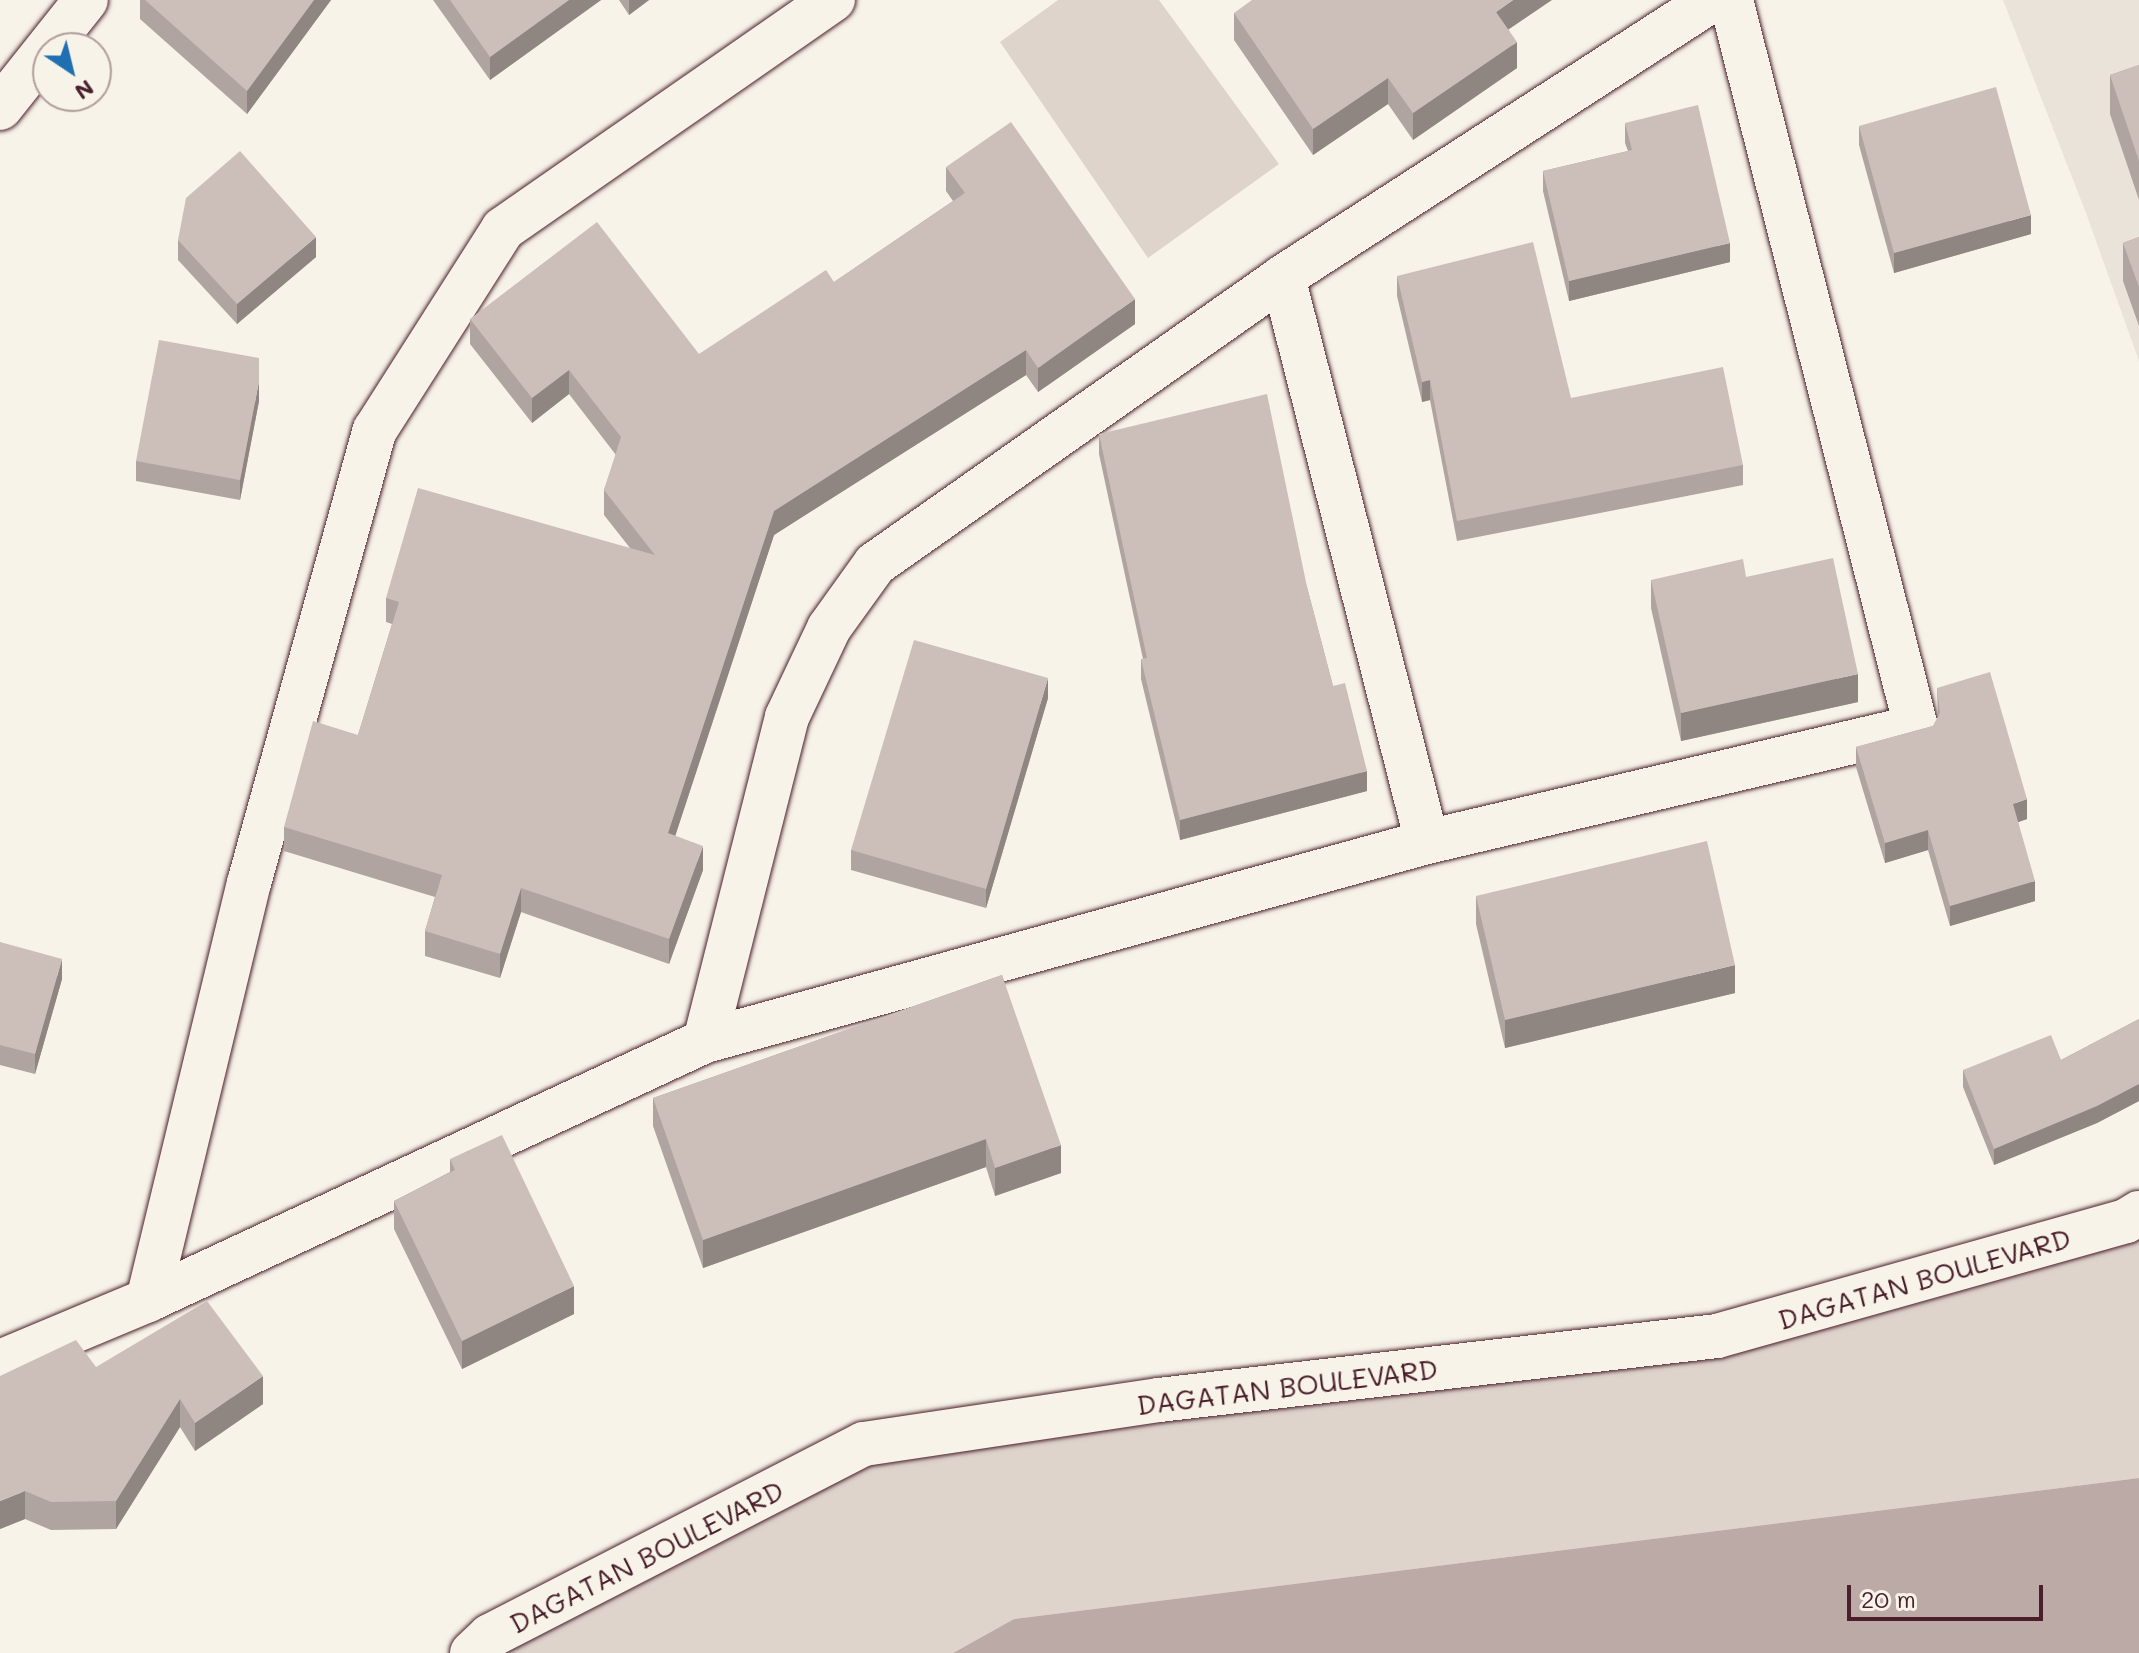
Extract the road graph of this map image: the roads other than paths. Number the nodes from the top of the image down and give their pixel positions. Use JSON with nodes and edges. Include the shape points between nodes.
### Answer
{"nodes":[{"id":1,"x":86,"y":0,"type":"edge"},
{"id":2,"x":833,"y":0,"type":"edge"},
{"id":3,"x":1712,"y":0,"type":"edge"},
{"id":4,"x":1731,"y":0,"type":"edge"},
{"id":5,"x":0,"y":108,"type":"edge"},
{"id":6,"x":1283,"y":277,"type":"junction"},
{"id":7,"x":1427,"y":842,"type":"junction"},
{"id":8,"x":705,"y":1041,"type":"junction"},
{"id":9,"x":2139,"y":1213,"type":"edge"},
{"id":10,"x":148,"y":1300,"type":"junction"},
{"id":11,"x":0,"y":1362,"type":"edge"},
{"id":12,"x":472,"y":1653,"type":"edge"}],
"edges":[{"from":1,"to":5,"type":"street"},
{"from":2,"to":10,"type":"street","via":[[503,229],[375,430],[249,883]]},
{"from":3,"to":6,"type":"street"},
{"from":4,"to":7,"type":"street","via":[[1916,727]]},
{"from":6,"to":7,"type":"street"},
{"from":6,"to":8,"type":"street","via":[[875,564],[829,628],[787,717]]},
{"from":7,"to":8,"type":"street"},
{"from":8,"to":10,"type":"street"},
{"from":9,"to":12,"type":"street","name":"DAGATAN BOULEVARD","via":[[1717,1336],[1159,1400],[864,1444],[490,1636]]},
{"from":10,"to":11,"type":"street"}]}
